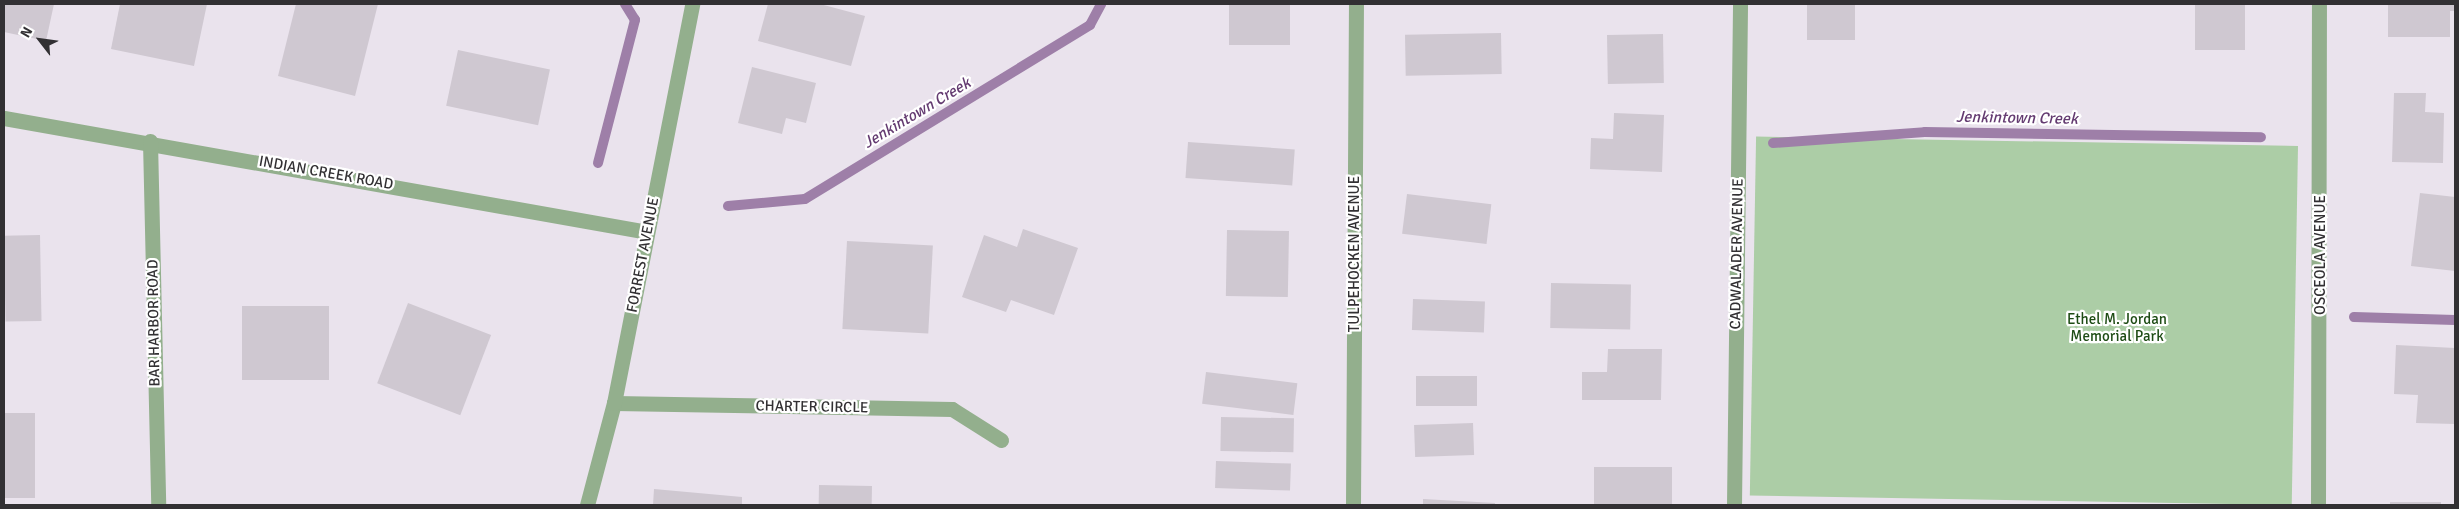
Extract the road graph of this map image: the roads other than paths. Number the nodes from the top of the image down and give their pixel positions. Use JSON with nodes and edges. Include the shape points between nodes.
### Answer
{"nodes":[{"id":1,"x":692,"y":4,"type":"edge"},
{"id":2,"x":1356,"y":4,"type":"edge"},
{"id":3,"x":1740,"y":4,"type":"edge"},
{"id":4,"x":2319,"y":4,"type":"edge"},
{"id":5,"x":4,"y":118,"type":"edge"},
{"id":6,"x":150,"y":141,"type":"junction"},
{"id":7,"x":647,"y":232,"type":"junction"},
{"id":8,"x":614,"y":403,"type":"junction"},
{"id":9,"x":1001,"y":440,"type":"dead end"},
{"id":10,"x":158,"y":505,"type":"edge"},
{"id":11,"x":587,"y":505,"type":"edge"},
{"id":12,"x":1353,"y":505,"type":"edge"},
{"id":13,"x":1734,"y":505,"type":"edge"},
{"id":14,"x":2318,"y":505,"type":"edge"}],
"edges":[{"from":1,"to":7,"type":"street","name":"FORREST AVENUE"},
{"from":2,"to":12,"type":"street","name":"TULPEHOCKEN AVENUE"},
{"from":3,"to":13,"type":"street","name":"CADWALADER AVENUE"},
{"from":4,"to":14,"type":"street","name":"OSCEOLA AVENUE"},
{"from":5,"to":6,"type":"street","name":"INDIAN CREEK ROAD"},
{"from":6,"to":7,"type":"street","name":"INDIAN CREEK ROAD"},
{"from":6,"to":10,"type":"street","name":"BAR HARBOR ROAD"},
{"from":7,"to":8,"type":"street","name":"FORREST AVENUE"},
{"from":8,"to":9,"type":"street","name":"CHARTER CIRCLE","via":[[952,409]]},
{"from":8,"to":11,"type":"street","name":"FORREST AVENUE"}]}
